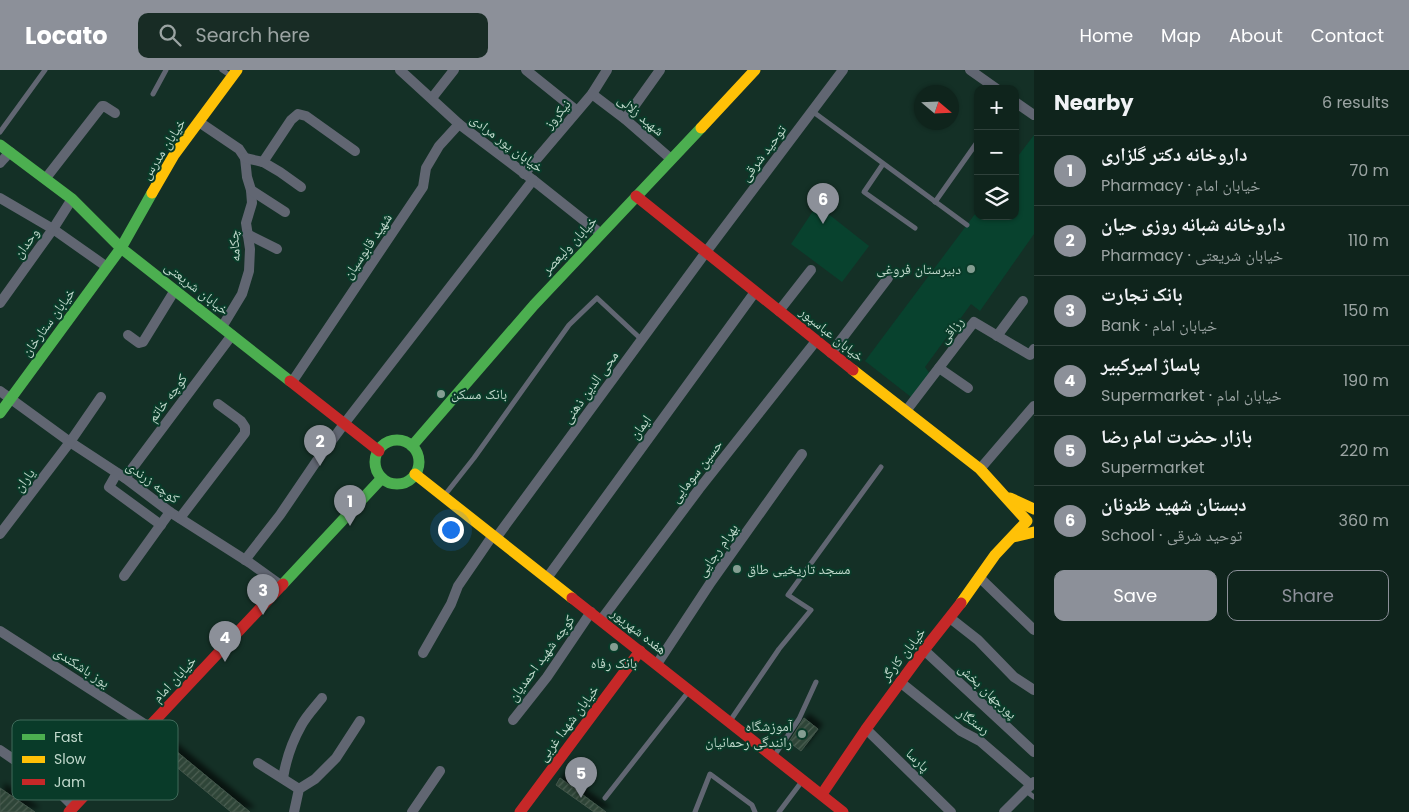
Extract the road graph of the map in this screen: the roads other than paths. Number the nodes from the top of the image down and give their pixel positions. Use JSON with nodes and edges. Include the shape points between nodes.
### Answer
{"nodes":[{"id":1,"x":45,"y":70,"type":"edge"},
{"id":2,"x":166,"y":70,"type":"edge"},
{"id":3,"x":400,"y":70,"type":"edge"},
{"id":4,"x":454,"y":70,"type":"edge"},
{"id":5,"x":526,"y":70,"type":"edge"},
{"id":6,"x":607,"y":70,"type":"edge"},
{"id":7,"x":660,"y":70,"type":"edge"},
{"id":8,"x":755,"y":70,"type":"edge"},
{"id":9,"x":843,"y":70,"type":"edge"},
{"id":10,"x":970,"y":70,"type":"edge"},
{"id":11,"x":230,"y":72,"type":"edge"},
{"id":12,"x":991,"y":85,"type":"edge"},
{"id":13,"x":153,"y":94,"type":"dead end"},
{"id":14,"x":592,"y":94,"type":"junction"},
{"id":15,"x":432,"y":98,"type":"junction"},
{"id":16,"x":1019,"y":105,"type":"edge"},
{"id":17,"x":578,"y":111,"type":"junction"},
{"id":18,"x":812,"y":111,"type":"junction"},
{"id":19,"x":116,"y":113,"type":"dead end"},
{"id":20,"x":1034,"y":115,"type":"edge"},
{"id":21,"x":625,"y":119,"type":"junction"},
{"id":22,"x":199,"y":122,"type":"junction"},
{"id":23,"x":459,"y":124,"type":"junction"},
{"id":24,"x":0,"y":132,"type":"edge"},
{"id":25,"x":974,"y":147,"type":"edge"},
{"id":26,"x":5,"y":149,"type":"edge"},
{"id":27,"x":355,"y":151,"type":"dead end"},
{"id":28,"x":245,"y":158,"type":"junction"},
{"id":29,"x":671,"y":159,"type":"junction"},
{"id":30,"x":263,"y":162,"type":"junction"},
{"id":31,"x":0,"y":163,"type":"edge"},
{"id":32,"x":883,"y":164,"type":"junction"},
{"id":33,"x":528,"y":177,"type":"junction"},
{"id":34,"x":46,"y":178,"type":"junction"},
{"id":35,"x":301,"y":187,"type":"dead end"},
{"id":36,"x":251,"y":190,"type":"junction"},
{"id":37,"x":636,"y":196,"type":"junction"},
{"id":38,"x":0,"y":198,"type":"edge"},
{"id":39,"x":72,"y":199,"type":"junction"},
{"id":40,"x":934,"y":202,"type":"junction"},
{"id":41,"x":285,"y":212,"type":"dead end"},
{"id":42,"x":966,"y":225,"type":"dead end"},
{"id":43,"x":914,"y":228,"type":"dead end"},
{"id":44,"x":53,"y":229,"type":"junction"},
{"id":45,"x":247,"y":234,"type":"junction"},
{"id":46,"x":601,"y":234,"type":"junction"},
{"id":47,"x":121,"y":248,"type":"junction"},
{"id":48,"x":276,"y":249,"type":"dead end"},
{"id":49,"x":706,"y":252,"type":"junction"},
{"id":50,"x":107,"y":267,"type":"junction"},
{"id":51,"x":811,"y":270,"type":"dead end"},
{"id":52,"x":888,"y":278,"type":"dead end"},
{"id":53,"x":175,"y":290,"type":"junction"},
{"id":54,"x":755,"y":292,"type":"junction"},
{"id":55,"x":1023,"y":302,"type":"dead end"},
{"id":56,"x":0,"y":303,"type":"edge"},
{"id":57,"x":779,"y":311,"type":"junction"},
{"id":58,"x":222,"y":327,"type":"junction"},
{"id":59,"x":128,"y":335,"type":"dead end"},
{"id":60,"x":232,"y":335,"type":"junction"},
{"id":61,"x":997,"y":336,"type":"junction"},
{"id":62,"x":642,"y":340,"type":"junction"},
{"id":63,"x":816,"y":341,"type":"junction"},
{"id":64,"x":1034,"y":349,"type":"edge"},
{"id":65,"x":831,"y":353,"type":"junction"},
{"id":66,"x":938,"y":368,"type":"junction"},
{"id":67,"x":292,"y":382,"type":"junction"},
{"id":68,"x":968,"y":388,"type":"dead end"},
{"id":69,"x":0,"y":391,"type":"edge"},
{"id":70,"x":101,"y":397,"type":"dead end"},
{"id":71,"x":11,"y":399,"type":"junction"},
{"id":72,"x":218,"y":404,"type":"dead end"},
{"id":73,"x":1034,"y":406,"type":"edge"},
{"id":74,"x":906,"y":411,"type":"junction"},
{"id":75,"x":0,"y":414,"type":"edge"},
{"id":76,"x":344,"y":424,"type":"junction"},
{"id":77,"x":70,"y":442,"type":"junction"},
{"id":78,"x":412,"y":446,"type":"junction"},
{"id":79,"x":379,"y":451,"type":"junction"},
{"id":80,"x":802,"y":454,"type":"dead end"},
{"id":81,"x":881,"y":467,"type":"dead end"},
{"id":82,"x":980,"y":469,"type":"junction"},
{"id":83,"x":415,"y":474,"type":"junction"},
{"id":84,"x":121,"y":476,"type":"junction"},
{"id":85,"x":382,"y":478,"type":"junction"},
{"id":86,"x":444,"y":497,"type":"junction"},
{"id":87,"x":170,"y":512,"type":"junction"},
{"id":88,"x":1032,"y":513,"type":"edge"},
{"id":89,"x":180,"y":518,"type":"junction"},
{"id":90,"x":161,"y":525,"type":"junction"},
{"id":91,"x":1034,"y":531,"type":"edge"},
{"id":92,"x":0,"y":534,"type":"edge"},
{"id":93,"x":494,"y":536,"type":"junction"},
{"id":94,"x":1013,"y":537,"type":"junction"},
{"id":95,"x":245,"y":560,"type":"junction"},
{"id":96,"x":124,"y":576,"type":"dead end"},
{"id":97,"x":547,"y":578,"type":"junction"},
{"id":98,"x":980,"y":578,"type":"junction"},
{"id":99,"x":282,"y":586,"type":"junction"},
{"id":100,"x":591,"y":612,"type":"junction"},
{"id":101,"x":950,"y":618,"type":"junction"},
{"id":102,"x":601,"y":620,"type":"junction"},
{"id":103,"x":1034,"y":630,"type":"edge"},
{"id":104,"x":0,"y":631,"type":"edge"},
{"id":105,"x":924,"y":650,"type":"junction"},
{"id":106,"x":640,"y":651,"type":"junction"},
{"id":107,"x":423,"y":653,"type":"dead end"},
{"id":108,"x":657,"y":664,"type":"junction"},
{"id":109,"x":816,"y":682,"type":"dead end"},
{"id":110,"x":900,"y":682,"type":"junction"},
{"id":111,"x":690,"y":690,"type":"junction"},
{"id":112,"x":1034,"y":690,"type":"edge"},
{"id":113,"x":322,"y":698,"type":"dead end"},
{"id":114,"x":138,"y":720,"type":"edge"},
{"id":115,"x":156,"y":720,"type":"edge"},
{"id":116,"x":513,"y":720,"type":"dead end"},
{"id":117,"x":360,"y":721,"type":"dead end"},
{"id":118,"x":730,"y":722,"type":"junction"},
{"id":119,"x":866,"y":728,"type":"junction"},
{"id":120,"x":0,"y":750,"type":"edge"},
{"id":121,"x":1034,"y":752,"type":"edge"},
{"id":122,"x":774,"y":756,"type":"junction"},
{"id":123,"x":12,"y":758,"type":"edge"},
{"id":124,"x":258,"y":763,"type":"dead end"},
{"id":125,"x":440,"y":771,"type":"dead end"},
{"id":126,"x":283,"y":778,"type":"junction"},
{"id":127,"x":803,"y":780,"type":"junction"},
{"id":128,"x":1031,"y":788,"type":"edge"},
{"id":129,"x":299,"y":789,"type":"junction"},
{"id":130,"x":822,"y":794,"type":"junction"},
{"id":131,"x":605,"y":798,"type":"dead end"},
{"id":132,"x":65,"y":800,"type":"edge"},
{"id":133,"x":83,"y":800,"type":"edge"},
{"id":134,"x":74,"y":810,"type":"edge"},
{"id":135,"x":294,"y":812,"type":"edge"},
{"id":136,"x":412,"y":812,"type":"edge"},
{"id":137,"x":520,"y":812,"type":"edge"},
{"id":138,"x":695,"y":812,"type":"edge"},
{"id":139,"x":755,"y":812,"type":"edge"},
{"id":140,"x":780,"y":812,"type":"edge"},
{"id":141,"x":842,"y":812,"type":"edge"},
{"id":142,"x":951,"y":812,"type":"edge"},
{"id":143,"x":1004,"y":812,"type":"edge"}],
"edges":[{"from":1,"to":24,"type":"lane"},
{"from":2,"to":13,"type":"lane"},
{"from":3,"to":15,"type":"street","name":"خیابان پور مرادی"},
{"from":4,"to":15,"type":"street"},
{"from":5,"to":17,"type":"street"},
{"from":6,"to":14,"type":"street","name":"نیکروز"},
{"from":7,"to":21,"type":"street"},
{"from":8,"to":29,"type":"main road","name":"خیابان ولیعصر"},
{"from":9,"to":18,"type":"street","name":"توحید شرقی"},
{"from":10,"to":12,"type":"street"},
{"from":11,"to":22,"type":"main road","name":"خیابان مدرس"},
{"from":14,"to":17,"type":"street","name":"نیکروز"},
{"from":14,"to":21,"type":"street","name":"شهید زلالی"},
{"from":15,"to":23,"type":"street","name":"خیابان پور مرادی"},
{"from":16,"to":20,"type":"street"},
{"from":17,"to":33,"type":"street","name":"نیکروز"},
{"from":18,"to":32,"type":"lane"},
{"from":18,"to":49,"type":"street","name":"توحید شرقی"},
{"from":19,"to":34,"type":"street","via":[[102,106]]},
{"from":21,"to":29,"type":"street","name":"شهید زلالی"},
{"from":22,"to":28,"type":"street","via":[[239,148]]},
{"from":22,"to":47,"type":"main road","name":"خیابان مدرس","via":[[174,155]]},
{"from":23,"to":33,"type":"street","name":"خیابان پور مرادی"},
{"from":23,"to":67,"type":"street","name":"شهید قابوسیان","via":[[439,146],[426,168],[423,187]]},
{"from":25,"to":40,"type":"lane"},
{"from":26,"to":31,"type":"street"},
{"from":26,"to":34,"type":"main road","name":"خیابان شریعتی"},
{"from":27,"to":30,"type":"street","via":[[306,116],[298,114]]},
{"from":28,"to":30,"type":"street"},
{"from":28,"to":36,"type":"street","name":"چکامه"},
{"from":29,"to":37,"type":"main road","name":"خیابان ولیعصر"},
{"from":30,"to":35,"type":"street"},
{"from":32,"to":40,"type":"lane"},
{"from":32,"to":43,"type":"lane","via":[[864,192]]},
{"from":33,"to":46,"type":"street","name":"خیابان پور مرادی"},
{"from":33,"to":76,"type":"street","name":"نیکروز"},
{"from":34,"to":39,"type":"main road","name":"خیابان شریعتی"},
{"from":36,"to":41,"type":"street"},
{"from":36,"to":45,"type":"street","name":"چکامه"},
{"from":37,"to":46,"type":"main road","name":"خیابان ولیعصر"},
{"from":37,"to":49,"type":"main road","name":"خیابان عباسپور"},
{"from":38,"to":44,"type":"street"},
{"from":39,"to":44,"type":"street","name":"وحدان"},
{"from":39,"to":47,"type":"main road","name":"خیابان شریعتی"},
{"from":40,"to":42,"type":"lane"},
{"from":44,"to":50,"type":"street"},
{"from":44,"to":56,"type":"street","name":"وحدان"},
{"from":45,"to":48,"type":"street"},
{"from":45,"to":58,"type":"street","name":"چکامه","via":[[249,271],[242,294]]},
{"from":46,"to":78,"type":"main road","name":"خیابان ولیعصر","via":[[534,305]]},
{"from":47,"to":50,"type":"main road","name":"خیابان ستارخان"},
{"from":47,"to":53,"type":"main road","name":"خیابان شریعتی"},
{"from":49,"to":54,"type":"main road","name":"خیابان عباسپور"},
{"from":49,"to":62,"type":"street","name":"محی الدین ذهنی"},
{"from":50,"to":71,"type":"main road","name":"خیابان ستارخان"},
{"from":51,"to":57,"type":"street"},
{"from":52,"to":65,"type":"street"},
{"from":53,"to":58,"type":"main road","name":"خیابان شریعتی"},
{"from":53,"to":59,"type":"street","via":[[142,342]]},
{"from":54,"to":57,"type":"main road","name":"خیابان عباسپور"},
{"from":54,"to":97,"type":"street","name":"ایمان"},
{"from":55,"to":61,"type":"street"},
{"from":57,"to":63,"type":"main road","name":"خیابان عباسپور"},
{"from":58,"to":60,"type":"main road","name":"خیابان شریعتی"},
{"from":60,"to":67,"type":"main road","name":"خیابان شریعتی"},
{"from":60,"to":84,"type":"street","name":"کوچه خاتم"},
{"from":61,"to":64,"type":"street","name":"رزاقی","via":[[1030,355]]},
{"from":61,"to":66,"type":"street","name":"رزاقی","via":[[974,322]]},
{"from":62,"to":86,"type":"lane","via":[[597,298],[569,325]]},
{"from":62,"to":93,"type":"street","name":"محی الدین ذهنی"},
{"from":63,"to":65,"type":"main road","name":"خیابان عباسپور"},
{"from":63,"to":102,"type":"street","name":"حسین سومایی"},
{"from":65,"to":74,"type":"main road","name":"خیابان عباسپور"},
{"from":66,"to":68,"type":"street"},
{"from":66,"to":74,"type":"street","name":"رزاقی"},
{"from":67,"to":76,"type":"main road","name":"خیابان شریعتی"},
{"from":69,"to":71,"type":"street","name":"کوچه زرندی"},
{"from":70,"to":77,"type":"street","name":"یاران"},
{"from":71,"to":75,"type":"main road","name":"خیابان ستارخان"},
{"from":71,"to":77,"type":"street","name":"کوچه زرندی"},
{"from":72,"to":89,"type":"street","via":[[241,421],[245,433]]},
{"from":73,"to":82,"type":"street"},
{"from":74,"to":82,"type":"main road","name":"خیابان عباسپور"},
{"from":76,"to":79,"type":"main road","name":"خیابان شریعتی"},
{"from":76,"to":95,"type":"street","name":"نیکروز"},
{"from":77,"to":84,"type":"street","name":"کوچه زرندی"},
{"from":77,"to":92,"type":"street","name":"یاران"},
{"from":78,"to":79,"type":"main road","via":[[405,442],[390,442]]},
{"from":78,"to":83,"type":"main road","via":[[419,462]]},
{"from":79,"to":85,"type":"main road","via":[[375,462]]},
{"from":80,"to":108,"type":"street","name":"بهرام رجایی"},
{"from":81,"to":118,"type":"lane","via":[[788,595],[811,610],[779,649]]},
{"from":82,"to":88,"type":"main road","name":"خیابان عباسپور","via":[[1007,497]]},
{"from":83,"to":85,"type":"main road","via":[[410,480],[396,484]]},
{"from":83,"to":86,"type":"main road","name":"هفده شهریور"},
{"from":84,"to":87,"type":"street","name":"کوچه زرندی"},
{"from":84,"to":90,"type":"street","via":[[109,487]]},
{"from":85,"to":99,"type":"main road","name":"خیابان امام"},
{"from":86,"to":93,"type":"main road","name":"هفده شهریور"},
{"from":87,"to":89,"type":"street","name":"کوچه زرندی"},
{"from":87,"to":90,"type":"street"},
{"from":88,"to":91,"type":"main road","name":"خیابان عباسپور","via":[[1029,527]]},
{"from":88,"to":94,"type":"main road","name":"خیابان کارگر"},
{"from":89,"to":95,"type":"street","name":"کوچه زرندی"},
{"from":90,"to":96,"type":"street"},
{"from":91,"to":94,"type":"main road"},
{"from":93,"to":97,"type":"main road","name":"هفده شهریور"},
{"from":93,"to":107,"type":"street","name":"محی الدین ذهنی","via":[[458,586],[452,604]]},
{"from":94,"to":98,"type":"main road","name":"خیابان کارگر","via":[[995,555]]},
{"from":95,"to":99,"type":"street","name":"کوچه زرندی"},
{"from":97,"to":100,"type":"main road","name":"هفده شهریور"},
{"from":98,"to":101,"type":"main road","name":"خیابان کارگر"},
{"from":98,"to":103,"type":"street"},
{"from":99,"to":115,"type":"main road","name":"خیابان امام"},
{"from":100,"to":102,"type":"main road","name":"هفده شهریور"},
{"from":100,"to":116,"type":"street","name":"کوچه شهید احمدیان"},
{"from":101,"to":105,"type":"main road","name":"خیابان کارگر"},
{"from":101,"to":112,"type":"street","via":[[978,640],[1014,677]]},
{"from":102,"to":106,"type":"main road","name":"هفده شهریور"},
{"from":104,"to":114,"type":"street","name":"یوز باشکندی"},
{"from":105,"to":110,"type":"main road","name":"خیابان کارگر"},
{"from":105,"to":121,"type":"street","name":"پورجهان بخش"},
{"from":106,"to":108,"type":"main road","name":"هفده شهریور"},
{"from":106,"to":137,"type":"main road","name":"خیابان شهدا غربی"},
{"from":108,"to":111,"type":"main road","name":"هفده شهریور"},
{"from":109,"to":122,"type":"lane","via":[[799,719]]},
{"from":110,"to":119,"type":"main road","name":"خیابان کارگر"},
{"from":110,"to":128,"type":"street","name":"رستگار","via":[[961,731],[980,742]]},
{"from":111,"to":118,"type":"main road","name":"هفده شهریور"},
{"from":111,"to":131,"type":"lane"},
{"from":113,"to":126,"type":"street","via":[[301,725],[291,746]]},
{"from":117,"to":129,"type":"street","via":[[336,758],[315,779]]},
{"from":118,"to":122,"type":"main road","name":"هفده شهریور"},
{"from":119,"to":130,"type":"main road","name":"خیابان کارگر"},
{"from":119,"to":142,"type":"street","name":"پارسا"},
{"from":120,"to":123,"type":"street"},
{"from":122,"to":127,"type":"main road","name":"هفده شهریور"},
{"from":124,"to":126,"type":"street"},
{"from":125,"to":136,"type":"street"},
{"from":126,"to":129,"type":"street"},
{"from":127,"to":130,"type":"main road","name":"هفده شهریور"},
{"from":127,"to":140,"type":"lane"},
{"from":128,"to":143,"type":"street"},
{"from":129,"to":135,"type":"street"},
{"from":130,"to":141,"type":"main road","name":"هفده شهریور"},
{"from":132,"to":134,"type":"street"},
{"from":133,"to":134,"type":"main road","name":"خیابان امام"},
{"from":138,"to":139,"type":"lane","via":[[710,774],[752,806]]}]}
